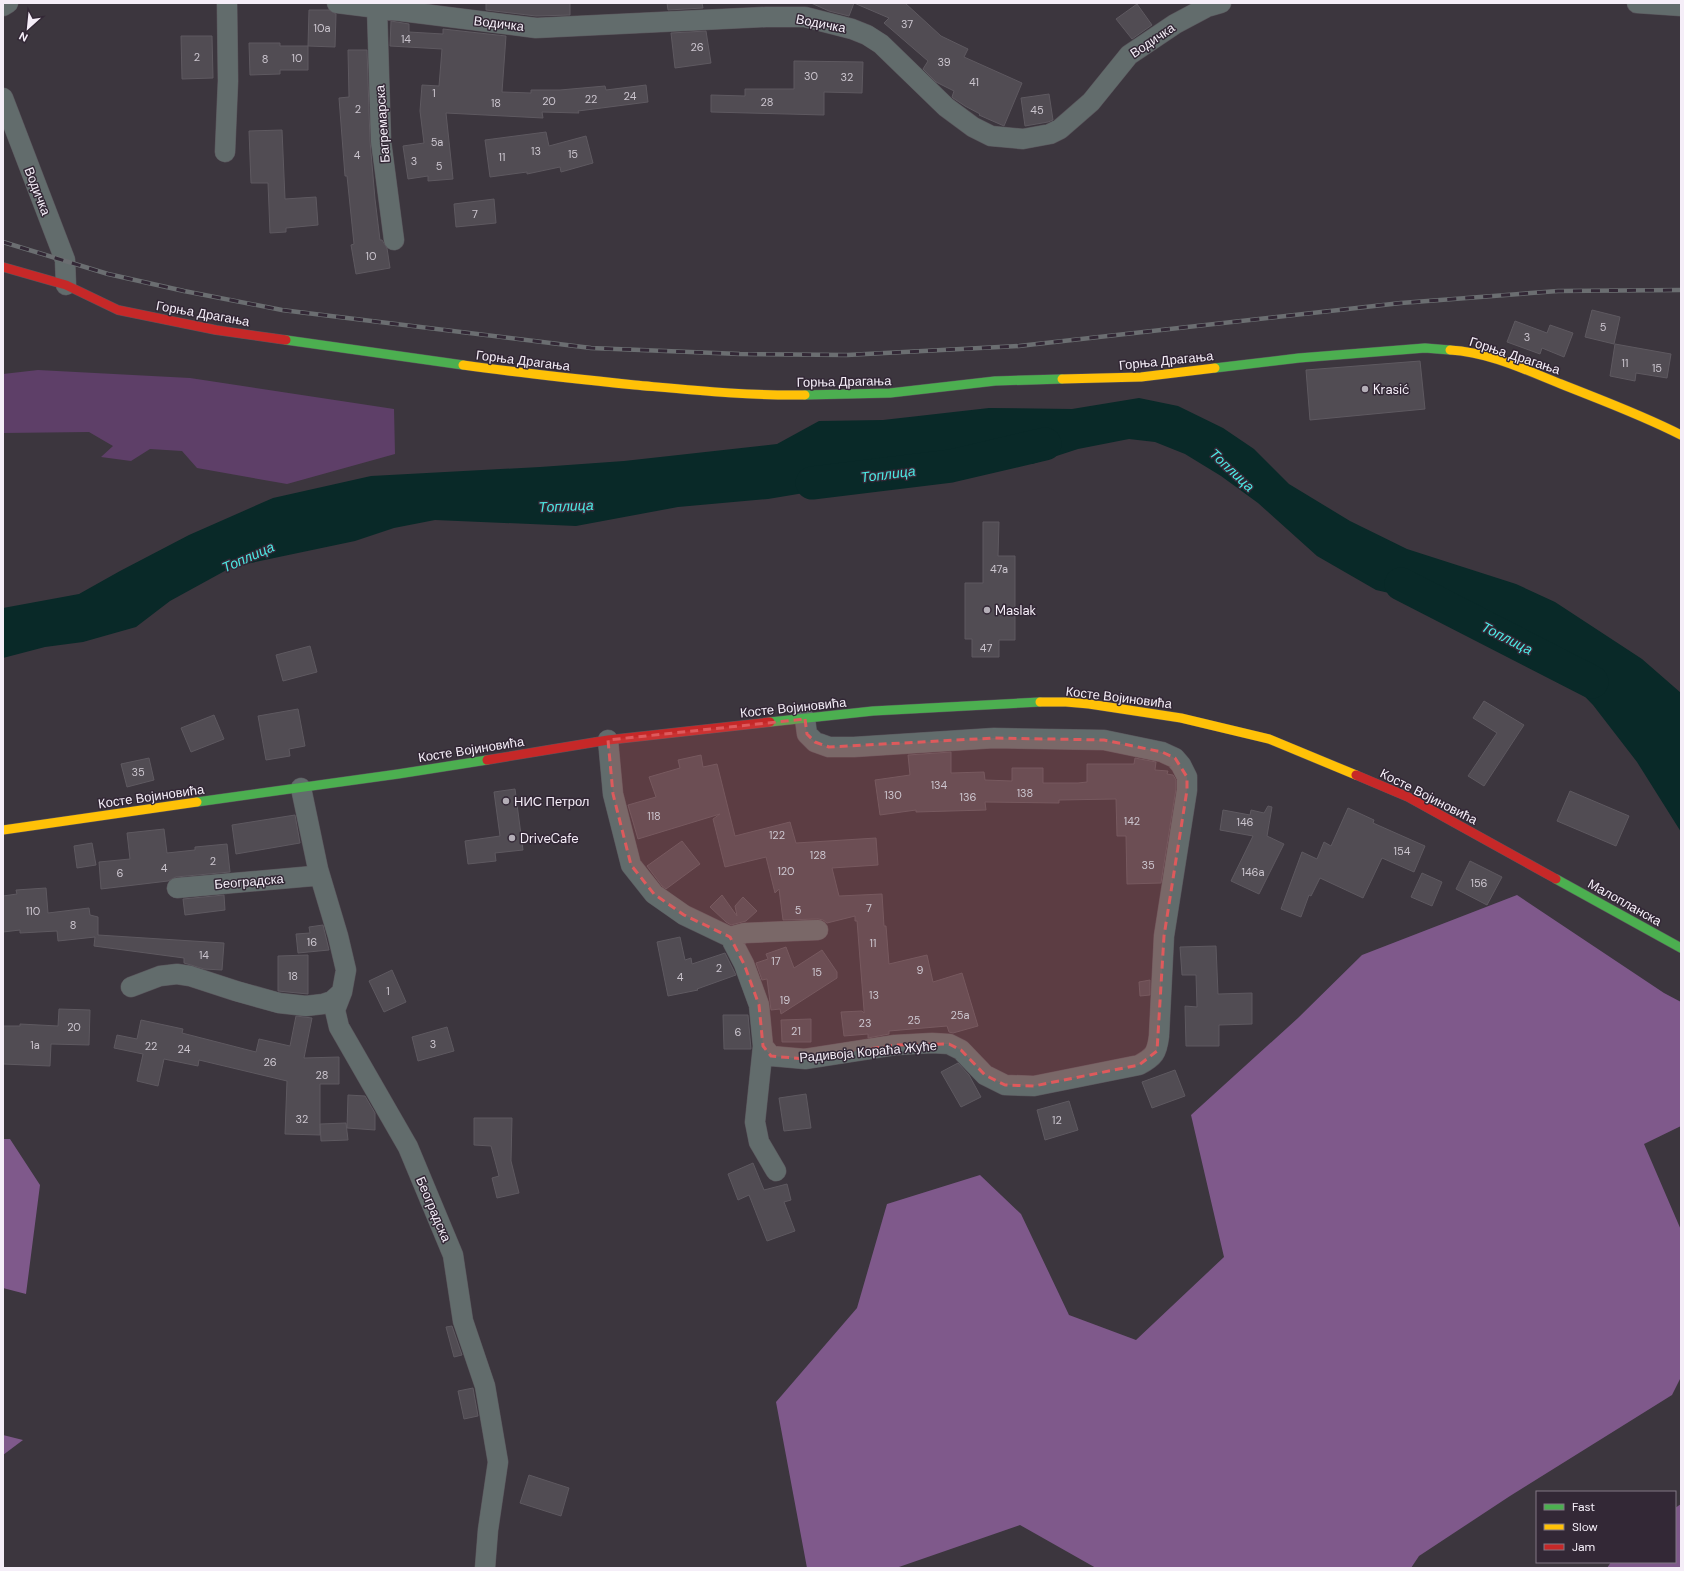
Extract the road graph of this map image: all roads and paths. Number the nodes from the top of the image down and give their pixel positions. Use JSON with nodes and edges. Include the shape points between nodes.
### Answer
{"nodes":[{"id":1,"x":8,"y":3,"type":"edge"},
{"id":2,"x":227,"y":3,"type":"edge"},
{"id":3,"x":337,"y":3,"type":"edge"},
{"id":4,"x":1221,"y":3,"type":"edge"},
{"id":5,"x":1637,"y":3,"type":"edge"},
{"id":6,"x":3,"y":6,"type":"edge"},
{"id":7,"x":1681,"y":6,"type":"edge"},
{"id":8,"x":377,"y":8,"type":"junction"},
{"id":9,"x":3,"y":98,"type":"edge"},
{"id":10,"x":225,"y":152,"type":"dead end"},
{"id":11,"x":394,"y":240,"type":"dead end"},
{"id":12,"x":3,"y":267,"type":"edge"},
{"id":13,"x":66,"y":285,"type":"junction"},
{"id":14,"x":1681,"y":435,"type":"edge"},
{"id":15,"x":805,"y":719,"type":"junction"},
{"id":16,"x":608,"y":740,"type":"junction"},
{"id":17,"x":301,"y":788,"type":"junction"},
{"id":18,"x":3,"y":830,"type":"edge"},
{"id":19,"x":318,"y":869,"type":"junction"},
{"id":20,"x":1556,"y":879,"type":"joint"},
{"id":21,"x":177,"y":888,"type":"dead end"},
{"id":22,"x":818,"y":930,"type":"dead end"},
{"id":23,"x":730,"y":937,"type":"junction"},
{"id":24,"x":1681,"y":948,"type":"edge"},
{"id":25,"x":131,"y":987,"type":"dead end"},
{"id":26,"x":342,"y":992,"type":"junction"},
{"id":27,"x":763,"y":1046,"type":"junction"},
{"id":28,"x":776,"y":1171,"type":"dead end"},
{"id":29,"x":485,"y":1568,"type":"edge"}],
"edges":[{"from":1,"to":6,"type":"street"},
{"from":2,"to":10,"type":"street","via":[[228,81]]},
{"from":3,"to":8,"type":"street","name":"Водичка"},
{"from":4,"to":8,"type":"street","name":"Водичка","via":[[1207,7],[1175,24],[1129,55],[1091,102],[1060,129],[1044,136],[1023,139],[991,136],[973,127],[946,107],[881,44],[867,35],[805,17],[536,28]]},
{"from":5,"to":7,"type":"street"},
{"from":8,"to":11,"type":"street","name":"Багремарска","via":[[381,141]]},
{"from":9,"to":13,"type":"street","name":"Водичка","via":[[65,260]]},
{"from":12,"to":13,"type":"main road","name":"Горња Драгања"},
{"from":13,"to":14,"type":"main road","name":"Горња Драгања","via":[[118,310],[224,331],[532,376],[782,395],[890,393],[995,381],[1141,377],[1300,358],[1425,348],[1454,350],[1491,358],[1539,375],[1648,418]]},
{"from":15,"to":16,"type":"main road","name":"Косте Војиновића"},
{"from":15,"to":20,"type":"main road","name":"Косте Војиновића","via":[[873,711],[1042,702],[1089,704],[1181,718],[1269,739],[1377,783],[1444,816]]},
{"from":15,"to":27,"type":"street","name":"Радивоја Кораћа Жуће","via":[[807,734],[815,742],[829,747],[854,748],[994,738],[1104,740],[1162,752],[1175,758],[1182,765],[1187,777],[1187,790],[1164,936],[1159,1036],[1157,1051],[1148,1060],[1139,1064],[1034,1086],[1005,1085],[985,1075],[961,1050],[949,1044],[895,1045],[805,1059],[771,1056]]},
{"from":16,"to":17,"type":"main road","name":"Косте Војиновића"},
{"from":16,"to":23,"type":"street","via":[[612,794],[631,865],[654,894],[684,914]]},
{"from":17,"to":18,"type":"main road","name":"Косте Војиновића"},
{"from":17,"to":19,"type":"street","name":"Београдска"},
{"from":19,"to":21,"type":"street","name":"Београдска","via":[[317,874],[313,876]]},
{"from":19,"to":26,"type":"street","name":"Београдска","via":[[346,970]]},
{"from":20,"to":24,"type":"main road","name":"Малопланска"},
{"from":22,"to":23,"type":"street","via":[[745,932]]},
{"from":23,"to":27,"type":"street","via":[[744,964],[759,1005]]},
{"from":25,"to":26,"type":"street","via":[[160,976],[177,974],[279,1003],[306,1006],[332,1001]]},
{"from":26,"to":29,"type":"street","name":"Београдска","via":[[335,1010],[339,1027],[408,1147],[453,1255],[463,1321],[485,1386],[498,1462]]},
{"from":27,"to":28,"type":"street","via":[[755,1122],[759,1142]]}]}
